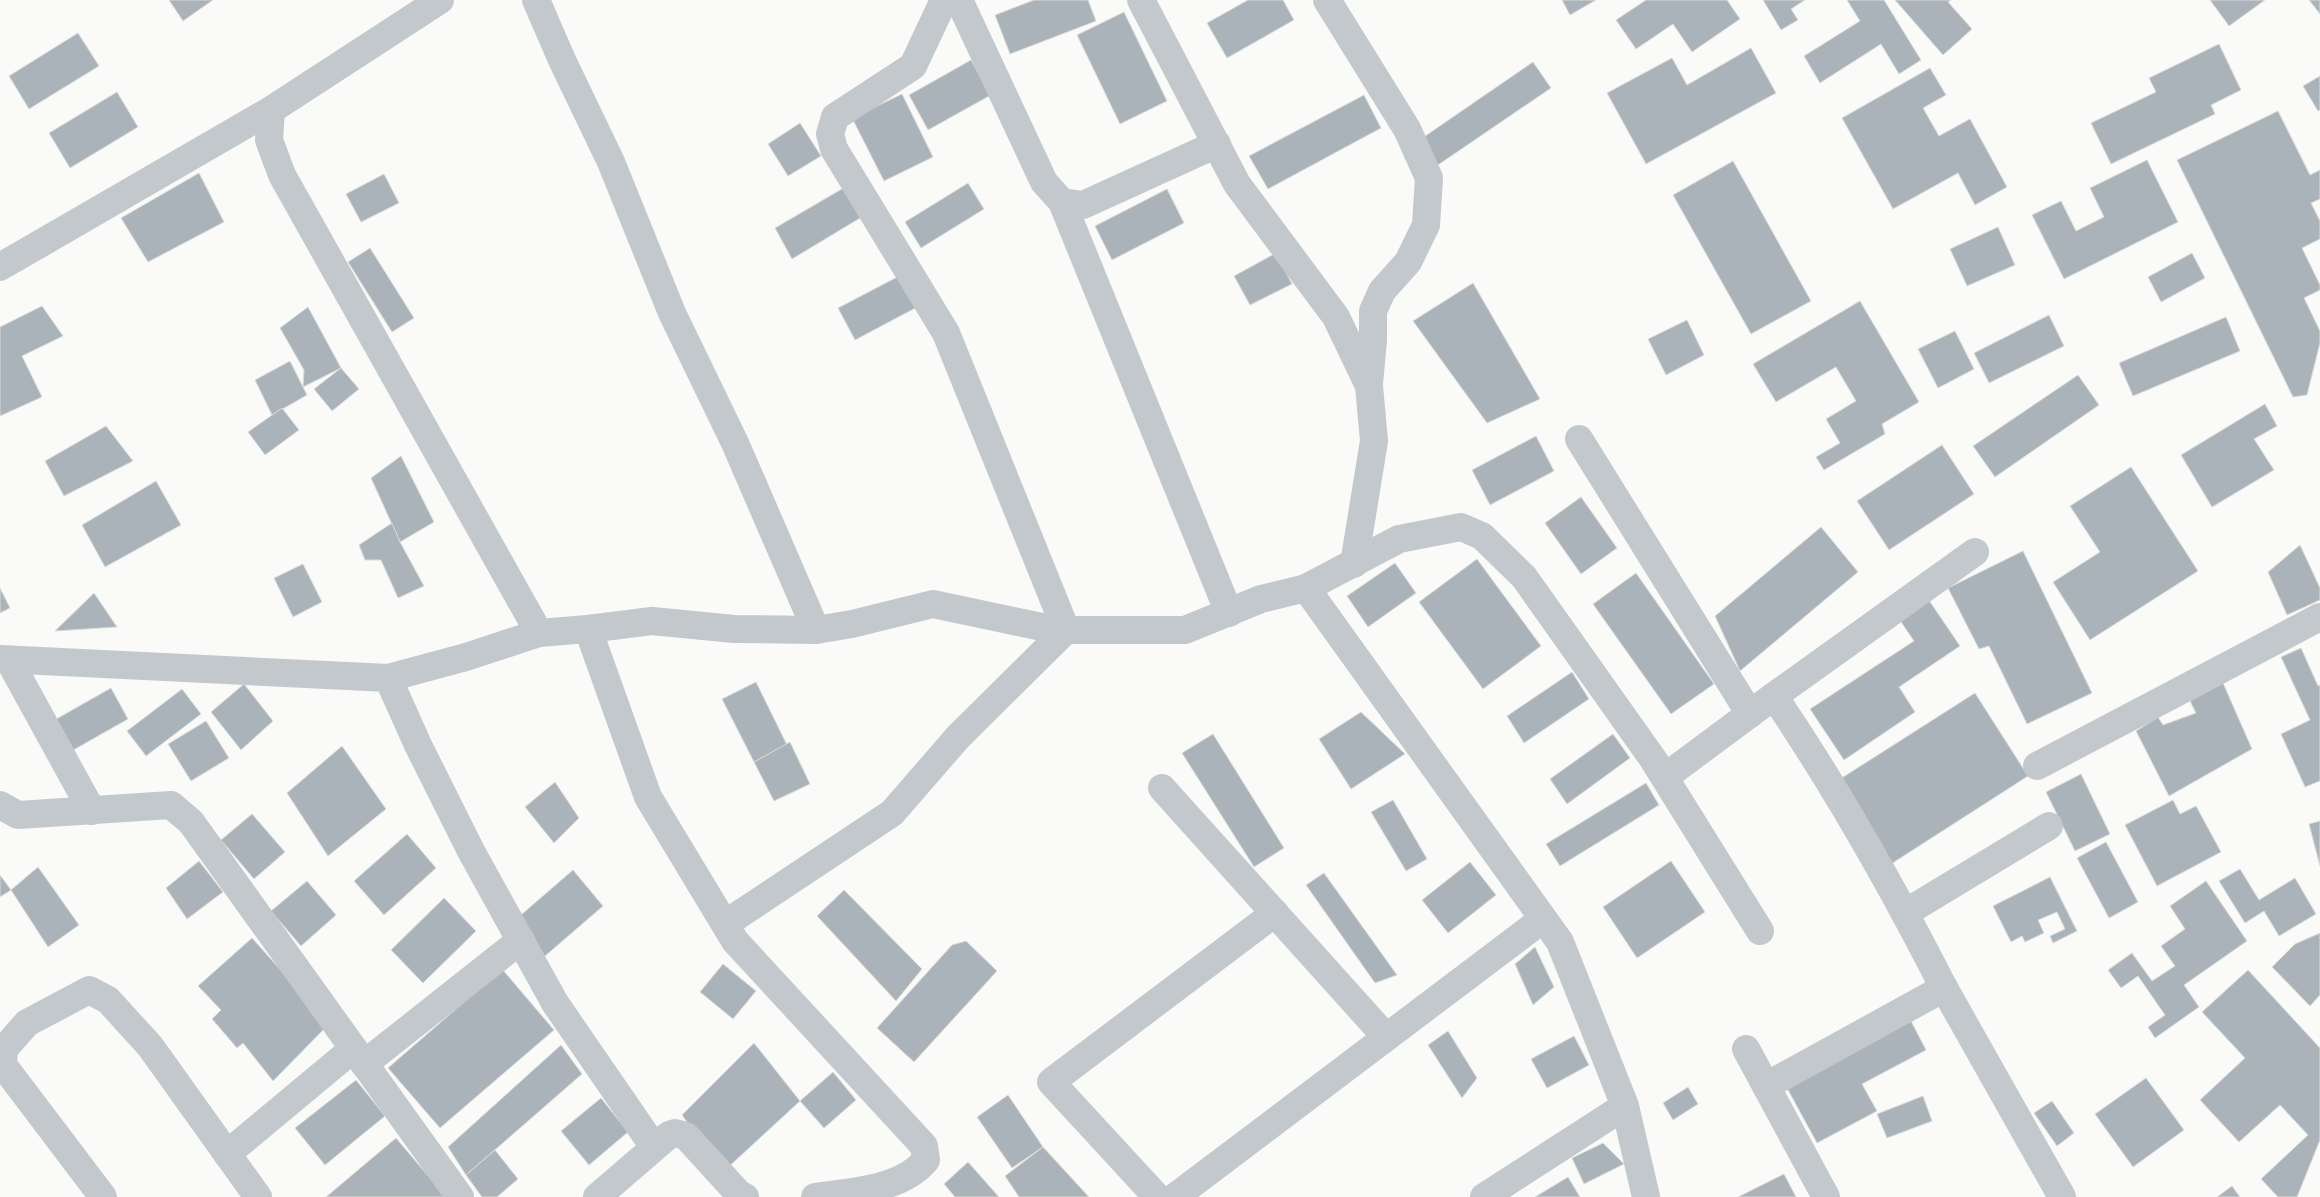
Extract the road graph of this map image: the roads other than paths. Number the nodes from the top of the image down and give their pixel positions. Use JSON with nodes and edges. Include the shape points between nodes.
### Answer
{"nodes":[{"id":1,"x":440,"y":0,"type":"edge"},
{"id":2,"x":536,"y":0,"type":"edge"},
{"id":3,"x":944,"y":0,"type":"edge"},
{"id":4,"x":959,"y":0,"type":"edge"},
{"id":5,"x":1141,"y":0,"type":"edge"},
{"id":6,"x":1327,"y":0,"type":"edge"},
{"id":7,"x":270,"y":110,"type":"junction"},
{"id":8,"x":1217,"y":144,"type":"junction"},
{"id":9,"x":1062,"y":202,"type":"junction"},
{"id":10,"x":0,"y":267,"type":"edge"},
{"id":11,"x":1369,"y":386,"type":"junction"},
{"id":12,"x":1579,"y":439,"type":"dead end"},
{"id":13,"x":1975,"y":552,"type":"dead end"},
{"id":14,"x":1354,"y":564,"type":"junction"},
{"id":15,"x":1306,"y":588,"type":"junction"},
{"id":16,"x":1229,"y":614,"type":"junction"},
{"id":17,"x":2320,"y":616,"type":"edge"},
{"id":18,"x":588,"y":630,"type":"junction"},
{"id":19,"x":816,"y":630,"type":"junction"},
{"id":20,"x":1066,"y":630,"type":"junction"},
{"id":21,"x":539,"y":633,"type":"junction"},
{"id":22,"x":4,"y":660,"type":"edge"},
{"id":23,"x":388,"y":678,"type":"junction"},
{"id":24,"x":1774,"y":696,"type":"junction"},
{"id":25,"x":1750,"y":714,"type":"junction"},
{"id":26,"x":2038,"y":766,"type":"dead end"},
{"id":27,"x":1665,"y":777,"type":"junction"},
{"id":28,"x":1162,"y":788,"type":"dead end"},
{"id":29,"x":0,"y":805,"type":"edge"},
{"id":30,"x":92,"y":810,"type":"junction"},
{"id":31,"x":2049,"y":826,"type":"dead end"},
{"id":32,"x":1275,"y":913,"type":"junction"},
{"id":33,"x":1905,"y":913,"type":"junction"},
{"id":34,"x":1544,"y":920,"type":"junction"},
{"id":35,"x":725,"y":924,"type":"junction"},
{"id":36,"x":1760,"y":931,"type":"dead end"},
{"id":37,"x":521,"y":940,"type":"junction"},
{"id":38,"x":1944,"y":988,"type":"junction"},
{"id":39,"x":1386,"y":1037,"type":"junction"},
{"id":40,"x":1746,"y":1049,"type":"dead end"},
{"id":41,"x":359,"y":1056,"type":"junction"},
{"id":42,"x":1766,"y":1086,"type":"junction"},
{"id":43,"x":1626,"y":1106,"type":"junction"},
{"id":44,"x":654,"y":1147,"type":"junction"},
{"id":45,"x":227,"y":1154,"type":"junction"},
{"id":46,"x":103,"y":1197,"type":"edge"},
{"id":47,"x":258,"y":1197,"type":"edge"},
{"id":48,"x":460,"y":1197,"type":"edge"},
{"id":49,"x":597,"y":1197,"type":"edge"},
{"id":50,"x":744,"y":1197,"type":"edge"},
{"id":51,"x":815,"y":1197,"type":"edge"},
{"id":52,"x":1157,"y":1197,"type":"edge"},
{"id":53,"x":1175,"y":1197,"type":"edge"},
{"id":54,"x":1484,"y":1197,"type":"edge"},
{"id":55,"x":1646,"y":1197,"type":"edge"},
{"id":56,"x":1826,"y":1197,"type":"edge"},
{"id":57,"x":2062,"y":1197,"type":"edge"}],
"edges":[{"from":1,"to":7,"type":"street"},
{"from":2,"to":19,"type":"street","via":[[611,162],[672,314],[735,443]]},
{"from":3,"to":20,"type":"street","via":[[913,66],[835,117],[830,134],[834,149],[946,333]]},
{"from":4,"to":9,"type":"street","via":[[1044,182]]},
{"from":5,"to":8,"type":"street"},
{"from":6,"to":11,"type":"street","via":[[1407,129],[1429,178],[1426,225],[1408,262],[1382,291],[1373,311]]},
{"from":7,"to":10,"type":"street"},
{"from":7,"to":21,"type":"street","via":[[269,140],[282,175]]},
{"from":8,"to":9,"type":"street","via":[[1083,205]]},
{"from":8,"to":11,"type":"street","via":[[1237,184],[1336,317]]},
{"from":9,"to":16,"type":"street"},
{"from":11,"to":14,"type":"street","via":[[1374,440]]},
{"from":12,"to":25,"type":"street"},
{"from":13,"to":24,"type":"street"},
{"from":14,"to":15,"type":"street"},
{"from":14,"to":27,"type":"street","via":[[1399,538],[1461,527],[1482,536],[1524,577]]},
{"from":15,"to":16,"type":"street","via":[[1261,599]]},
{"from":15,"to":34,"type":"street"},
{"from":16,"to":20,"type":"street","via":[[1185,630]]},
{"from":17,"to":26,"type":"street"},
{"from":18,"to":19,"type":"street","via":[[652,621],[734,629]]},
{"from":18,"to":21,"type":"street"},
{"from":18,"to":35,"type":"street","via":[[648,797]]},
{"from":19,"to":20,"type":"street","via":[[933,604]]},
{"from":20,"to":35,"type":"street","via":[[958,737],[892,813]]},
{"from":21,"to":23,"type":"street"},
{"from":22,"to":23,"type":"street"},
{"from":22,"to":30,"type":"street"},
{"from":23,"to":37,"type":"street","via":[[472,852]]},
{"from":24,"to":25,"type":"street"},
{"from":24,"to":33,"type":"street","via":[[1804,740]]},
{"from":25,"to":27,"type":"street"},
{"from":27,"to":36,"type":"street"},
{"from":28,"to":32,"type":"street"},
{"from":29,"to":30,"type":"street","via":[[18,815]]},
{"from":30,"to":41,"type":"street","via":[[171,805],[191,822]]},
{"from":31,"to":33,"type":"street"},
{"from":32,"to":39,"type":"street"},
{"from":32,"to":52,"type":"street","via":[[1051,1082]]},
{"from":33,"to":38,"type":"street"},
{"from":34,"to":39,"type":"street"},
{"from":34,"to":43,"type":"street","via":[[1560,942]]},
{"from":35,"to":51,"type":"street","via":[[735,941],[924,1146],[926,1160],[920,1168],[880,1188]]},
{"from":37,"to":41,"type":"street"},
{"from":37,"to":44,"type":"street","via":[[555,1003]]},
{"from":38,"to":42,"type":"street"},
{"from":38,"to":57,"type":"street"},
{"from":39,"to":53,"type":"street"},
{"from":40,"to":42,"type":"street"},
{"from":41,"to":45,"type":"street"},
{"from":41,"to":48,"type":"street"},
{"from":42,"to":56,"type":"street"},
{"from":43,"to":54,"type":"street"},
{"from":43,"to":55,"type":"street"},
{"from":44,"to":49,"type":"street"},
{"from":44,"to":50,"type":"street","via":[[668,1135],[686,1136]]},
{"from":45,"to":46,"type":"street","via":[[150,1046],[108,1000],[89,990],[27,1022],[4,1049],[3,1065]]},
{"from":45,"to":47,"type":"street"}]}
